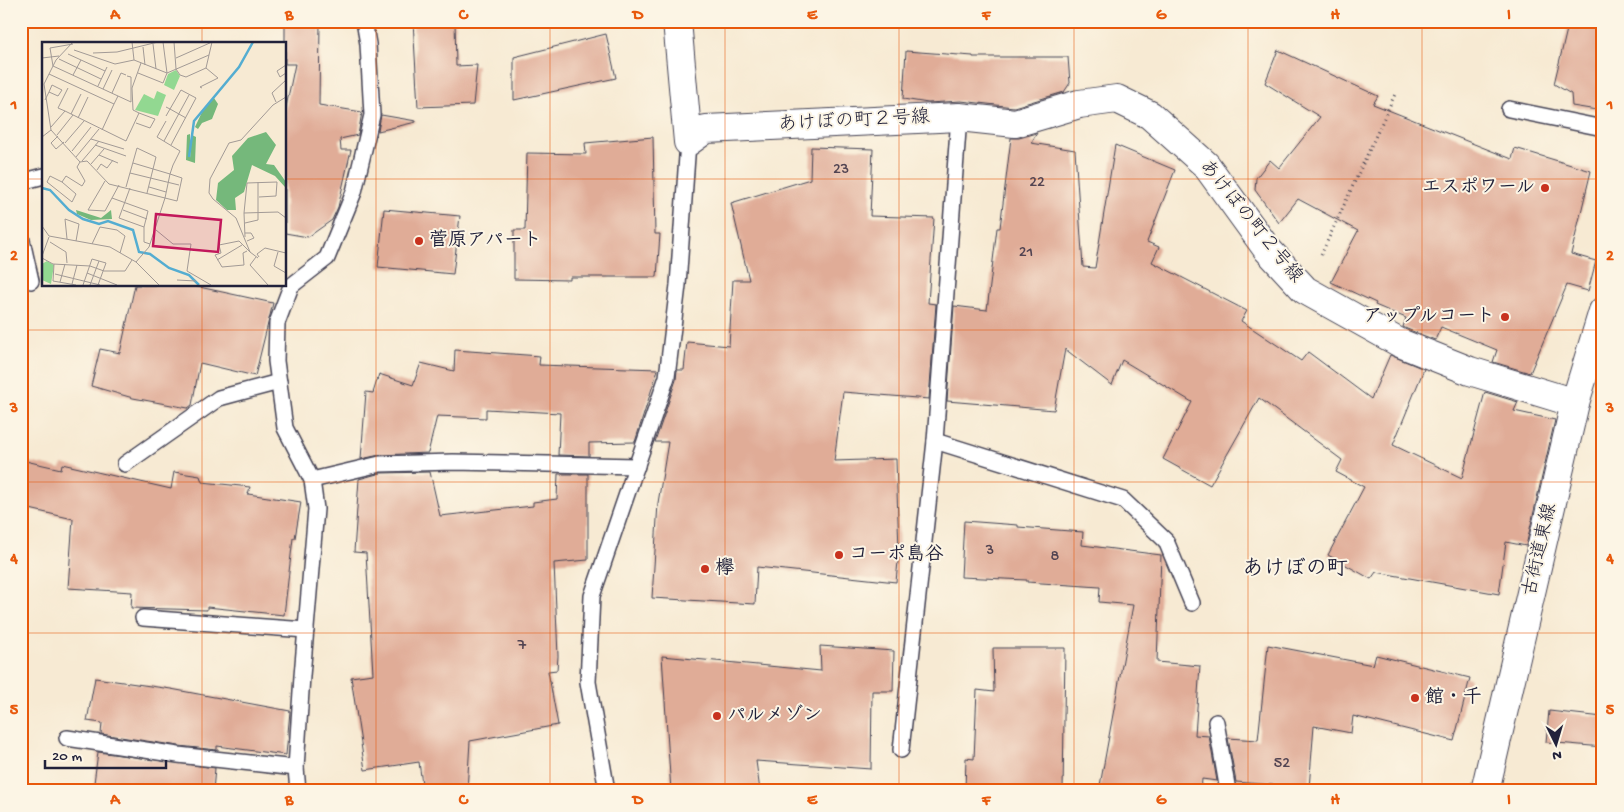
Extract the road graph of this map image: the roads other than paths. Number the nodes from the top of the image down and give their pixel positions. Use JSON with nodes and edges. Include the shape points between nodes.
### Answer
{"nodes":[{"id":1,"x":364,"y":21,"type":"edge"},
{"id":2,"x":677,"y":21,"type":"edge"},
{"id":3,"x":1510,"y":109,"type":"dead end"},
{"id":4,"x":959,"y":117,"type":"junction"},
{"id":5,"x":1603,"y":128,"type":"edge"},
{"id":6,"x":688,"y":142,"type":"junction"},
{"id":7,"x":42,"y":177,"type":"edge"},
{"id":8,"x":21,"y":182,"type":"edge"},
{"id":9,"x":21,"y":236,"type":"edge"},
{"id":10,"x":31,"y":281,"type":"dead end"},
{"id":11,"x":1603,"y":311,"type":"edge"},
{"id":12,"x":279,"y":382,"type":"junction"},
{"id":13,"x":1575,"y":403,"type":"junction"},
{"id":14,"x":935,"y":441,"type":"junction"},
{"id":15,"x":125,"y":464,"type":"dead end"},
{"id":16,"x":637,"y":466,"type":"junction"},
{"id":17,"x":312,"y":480,"type":"junction"},
{"id":18,"x":1192,"y":603,"type":"dead end"},
{"id":19,"x":143,"y":618,"type":"dead end"},
{"id":20,"x":306,"y":630,"type":"junction"},
{"id":21,"x":1216,"y":722,"type":"dead end"},
{"id":22,"x":67,"y":738,"type":"dead end"},
{"id":23,"x":901,"y":750,"type":"dead end"},
{"id":24,"x":296,"y":768,"type":"junction"},
{"id":25,"x":298,"y":791,"type":"edge"},
{"id":26,"x":607,"y":791,"type":"edge"},
{"id":27,"x":1228,"y":791,"type":"edge"},
{"id":28,"x":1485,"y":791,"type":"edge"}],
"edges":[{"from":1,"to":12,"type":"lane","via":[[372,115],[354,192],[326,258],[291,286],[277,323]]},
{"from":2,"to":6,"type":"street"},
{"from":3,"to":5,"type":"lane"},
{"from":4,"to":6,"type":"street","name":"あけぼの町２号線","via":[[706,129]]},
{"from":4,"to":13,"type":"street","name":"あけぼの町２号線","via":[[1015,123],[1079,104],[1117,100],[1150,115],[1206,164],[1267,249],[1306,290],[1409,346],[1470,371]]},
{"from":4,"to":14,"type":"lane"},
{"from":6,"to":16,"type":"lane","via":[[678,285],[667,377]]},
{"from":7,"to":8,"type":"lane"},
{"from":9,"to":10,"type":"lane"},
{"from":11,"to":13,"type":"street","name":"古街道東線"},
{"from":12,"to":15,"type":"lane","via":[[219,398]]},
{"from":12,"to":17,"type":"lane","via":[[285,428]]},
{"from":13,"to":28,"type":"street","name":"古街道東線"},
{"from":14,"to":18,"type":"lane","via":[[1123,500],[1166,541]]},
{"from":14,"to":23,"type":"lane"},
{"from":16,"to":17,"type":"lane","via":[[453,462],[380,464]]},
{"from":16,"to":26,"type":"lane","via":[[592,596],[588,682]]},
{"from":17,"to":20,"type":"lane","via":[[316,508]]},
{"from":19,"to":20,"type":"lane"},
{"from":20,"to":24,"type":"lane"},
{"from":21,"to":27,"type":"lane"},
{"from":22,"to":24,"type":"lane"},
{"from":24,"to":25,"type":"lane"}]}
